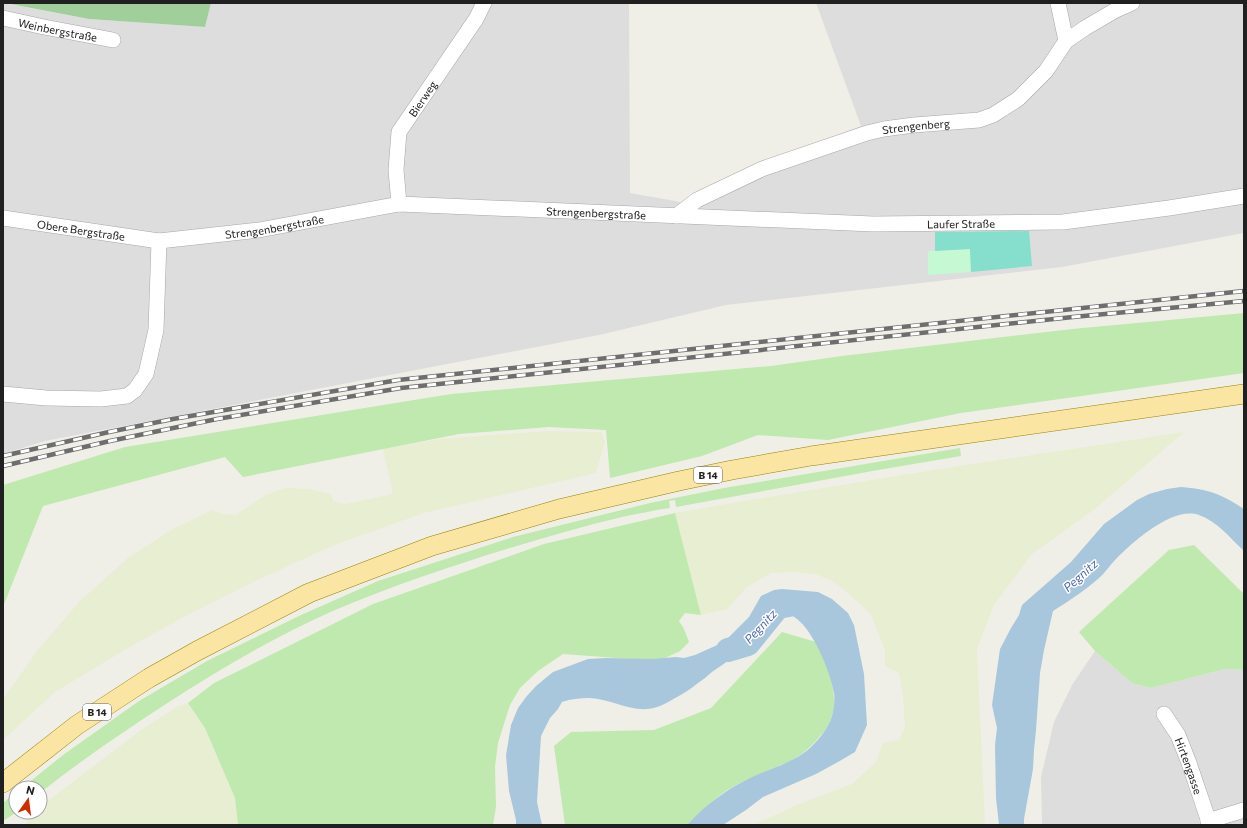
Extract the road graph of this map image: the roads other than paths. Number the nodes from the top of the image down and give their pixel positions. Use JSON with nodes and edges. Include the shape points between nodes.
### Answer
{"nodes":[{"id":1,"x":484,"y":3,"type":"edge"},
{"id":2,"x":1058,"y":3,"type":"edge"},
{"id":3,"x":1132,"y":3,"type":"edge"},
{"id":4,"x":3,"y":18,"type":"edge"},
{"id":5,"x":113,"y":40,"type":"dead end"},
{"id":6,"x":1066,"y":41,"type":"junction"},
{"id":7,"x":1244,"y":196,"type":"edge"},
{"id":8,"x":399,"y":204,"type":"junction"},
{"id":9,"x":676,"y":216,"type":"junction"},
{"id":10,"x":3,"y":218,"type":"edge"},
{"id":11,"x":159,"y":241,"type":"junction"},
{"id":12,"x":3,"y":394,"type":"edge"},
{"id":13,"x":1244,"y":394,"type":"edge"},
{"id":14,"x":1164,"y":714,"type":"dead end"},
{"id":15,"x":3,"y":783,"type":"edge"},
{"id":16,"x":1244,"y":810,"type":"edge"},
{"id":17,"x":1209,"y":823,"type":"edge"}],
"edges":[{"from":1,"to":8,"type":"street","name":"Bierweg","via":[[476,19],[399,132],[396,170]]},
{"from":2,"to":6,"type":"street"},
{"from":3,"to":6,"type":"street","name":"Strengenberg","via":[[1108,14]]},
{"from":4,"to":5,"type":"street","name":"Weinbergstraße"},
{"from":6,"to":9,"type":"street","name":"Strengenberg","via":[[1046,71],[1018,99],[993,115],[979,120],[914,125],[866,133],[762,169],[697,200]]},
{"from":7,"to":9,"type":"street","name":"Laufer Straße","via":[[1063,222],[873,224]]},
{"from":8,"to":9,"type":"street","name":"Strengenbergstraße"},
{"from":8,"to":11,"type":"street","name":"Strengenbergstraße","via":[[259,230]]},
{"from":10,"to":11,"type":"street","name":"Obere Bergstraße"},
{"from":11,"to":12,"type":"street","via":[[156,330],[146,374],[135,390],[127,396],[101,399]]},
{"from":13,"to":15,"type":"main road","number":"B 14","via":[[818,455],[732,470],[559,509],[432,546],[309,593],[197,651],[149,678],[77,725]]},
{"from":14,"to":17,"type":"street","name":"Hirtengasse","via":[[1178,735]]},
{"from":16,"to":17,"type":"street","name":"Hirtengasse"}]}
